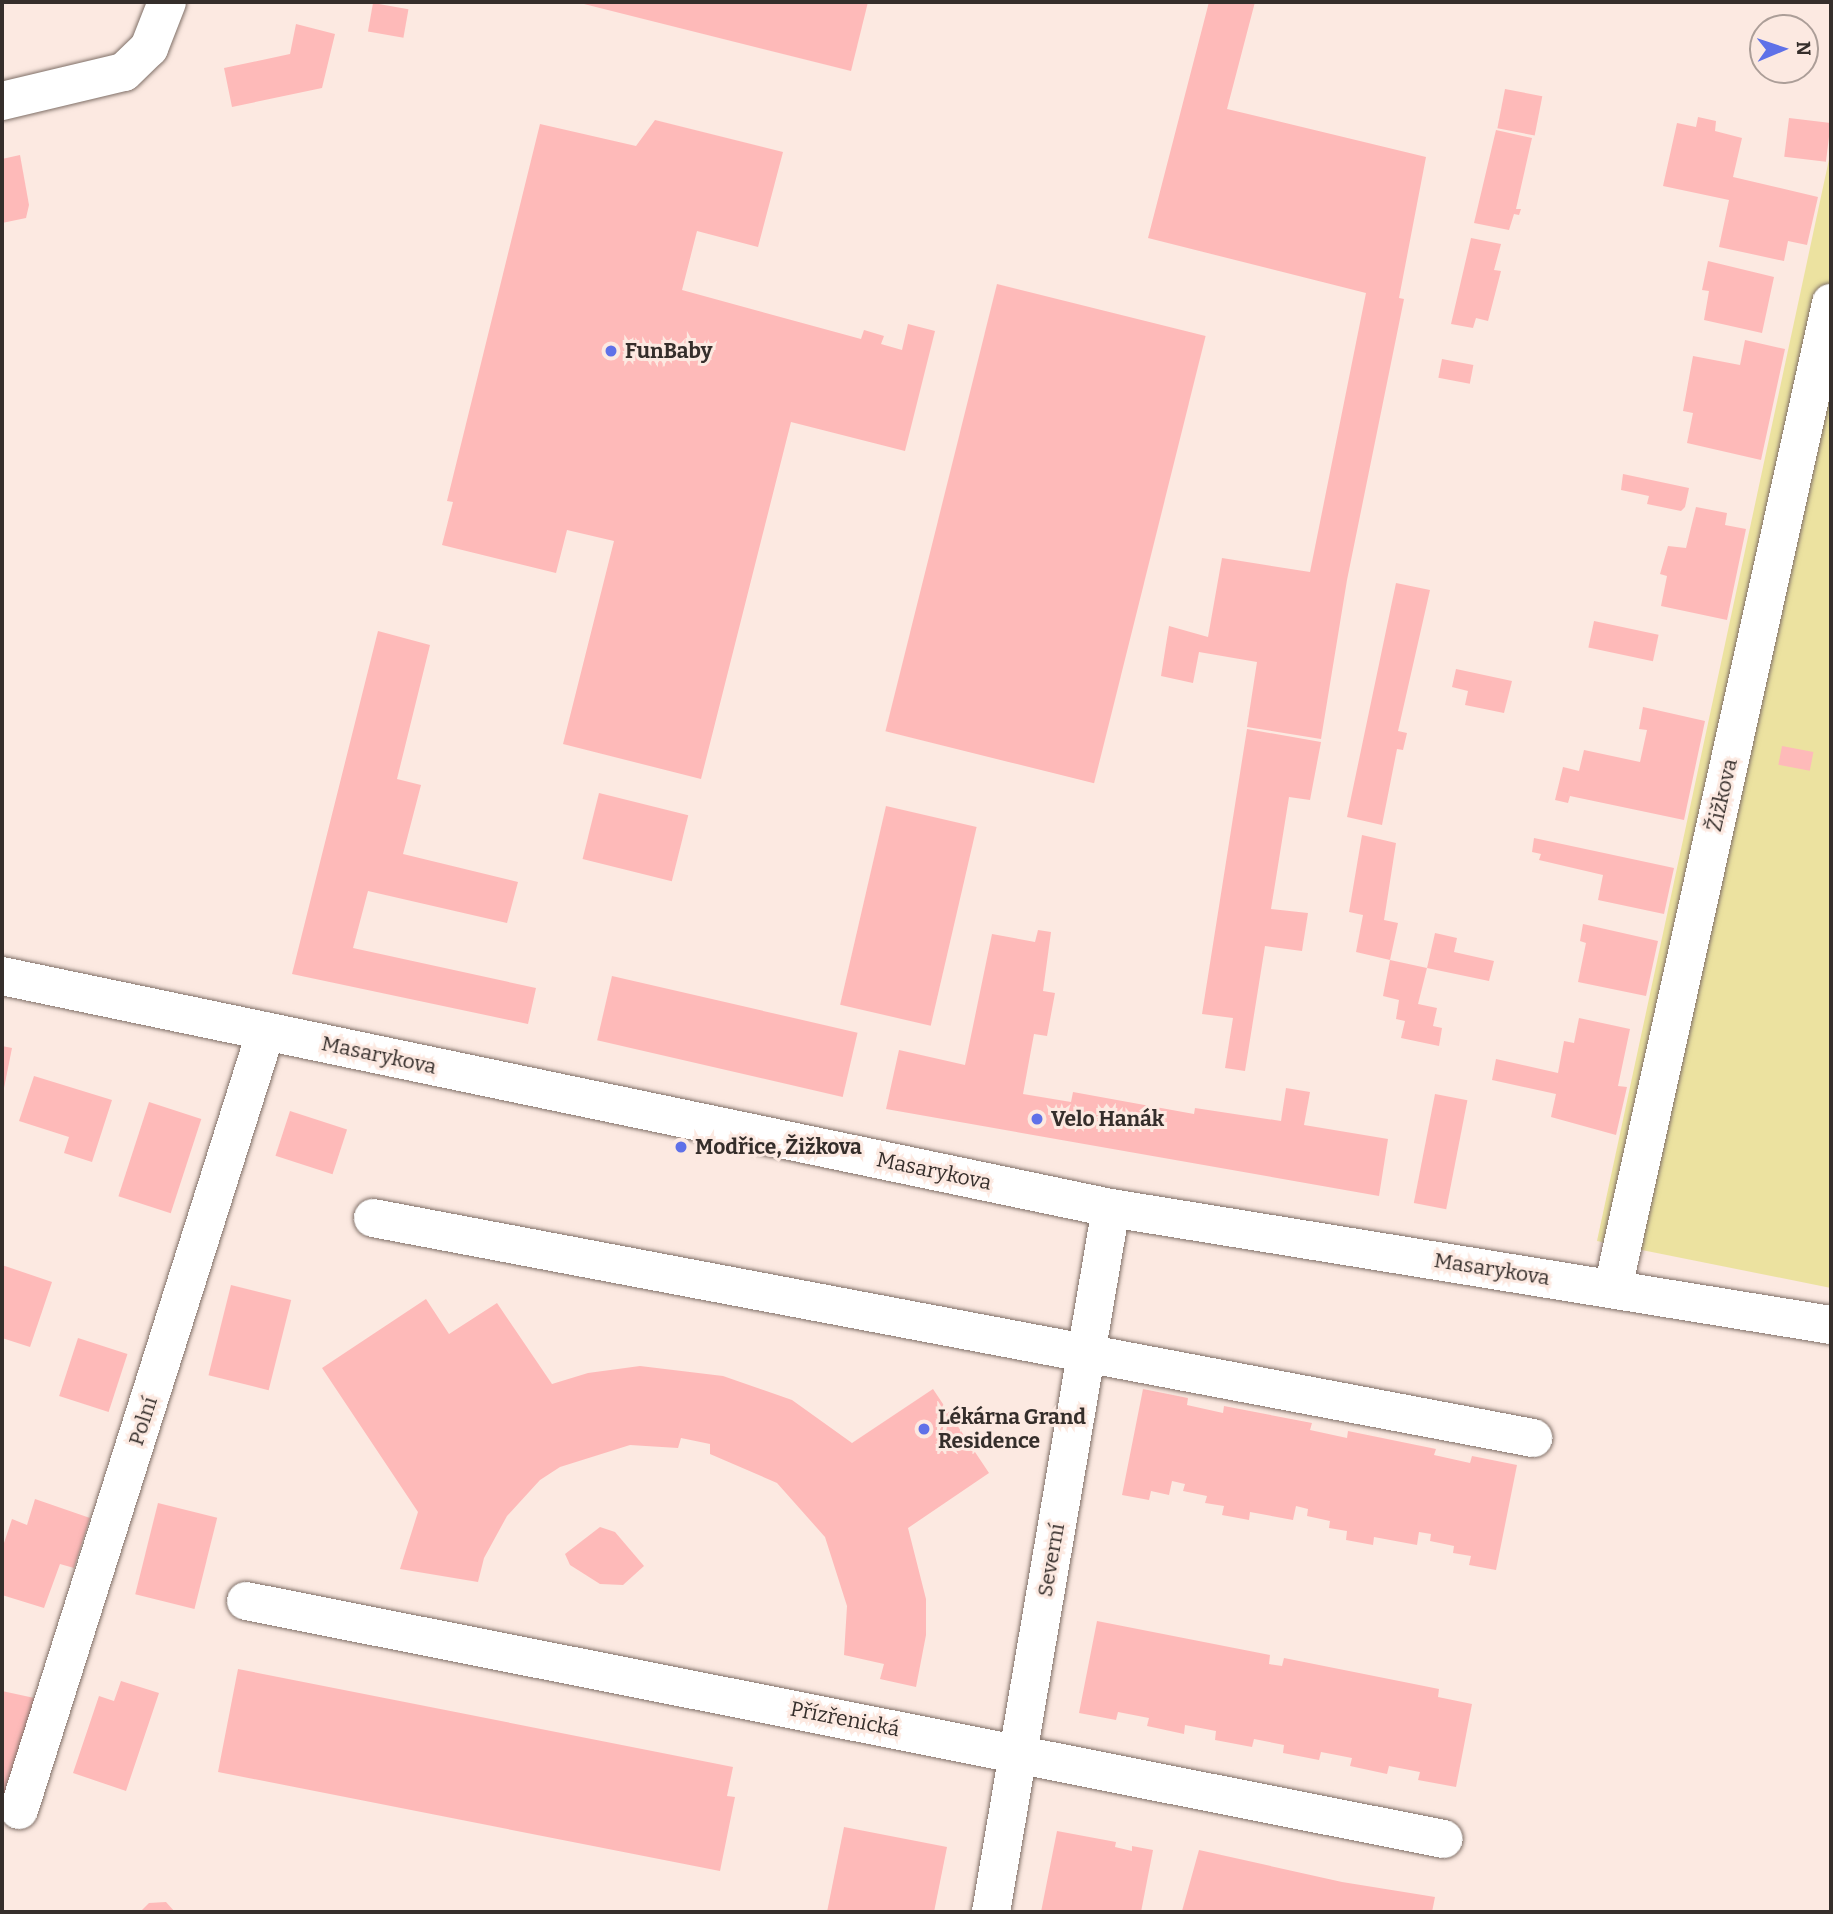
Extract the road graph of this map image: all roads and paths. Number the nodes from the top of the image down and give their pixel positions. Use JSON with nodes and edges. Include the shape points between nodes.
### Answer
{"nodes":[{"id":1,"x":167,"y":2,"type":"edge"},
{"id":2,"x":2,"y":101,"type":"edge"},
{"id":3,"x":1831,"y":303,"type":"edge"},
{"id":4,"x":2,"y":976,"type":"edge"},
{"id":5,"x":266,"y":1031,"type":"junction"},
{"id":6,"x":1111,"y":1208,"type":"junction"},
{"id":7,"x":373,"y":1218,"type":"dead end"},
{"id":8,"x":1613,"y":1288,"type":"junction"},
{"id":9,"x":1831,"y":1325,"type":"edge"},
{"id":10,"x":1086,"y":1354,"type":"junction"},
{"id":11,"x":1533,"y":1438,"type":"dead end"},
{"id":12,"x":246,"y":1601,"type":"dead end"},
{"id":13,"x":1018,"y":1752,"type":"junction"},
{"id":14,"x":19,"y":1810,"type":"dead end"},
{"id":15,"x":1444,"y":1839,"type":"dead end"},
{"id":16,"x":991,"y":1912,"type":"edge"}],
"edges":[{"from":1,"to":2,"type":"street","via":[[149,47],[124,72]]},
{"from":3,"to":8,"type":"street","name":"Žižkova"},
{"from":4,"to":5,"type":"street","name":"Masarykova"},
{"from":5,"to":6,"type":"street","name":"Masarykova"},
{"from":5,"to":14,"type":"street","name":"Polní"},
{"from":6,"to":8,"type":"street","name":"Masarykova"},
{"from":6,"to":10,"type":"street","name":"Severní"},
{"from":7,"to":10,"type":"street"},
{"from":8,"to":9,"type":"street","name":"Masarykova"},
{"from":10,"to":11,"type":"street"},
{"from":10,"to":13,"type":"street","name":"Severní"},
{"from":12,"to":13,"type":"street","name":"Přízřenická"},
{"from":13,"to":15,"type":"street","name":"Přízřenická"},
{"from":13,"to":16,"type":"street","name":"Severní"}]}
